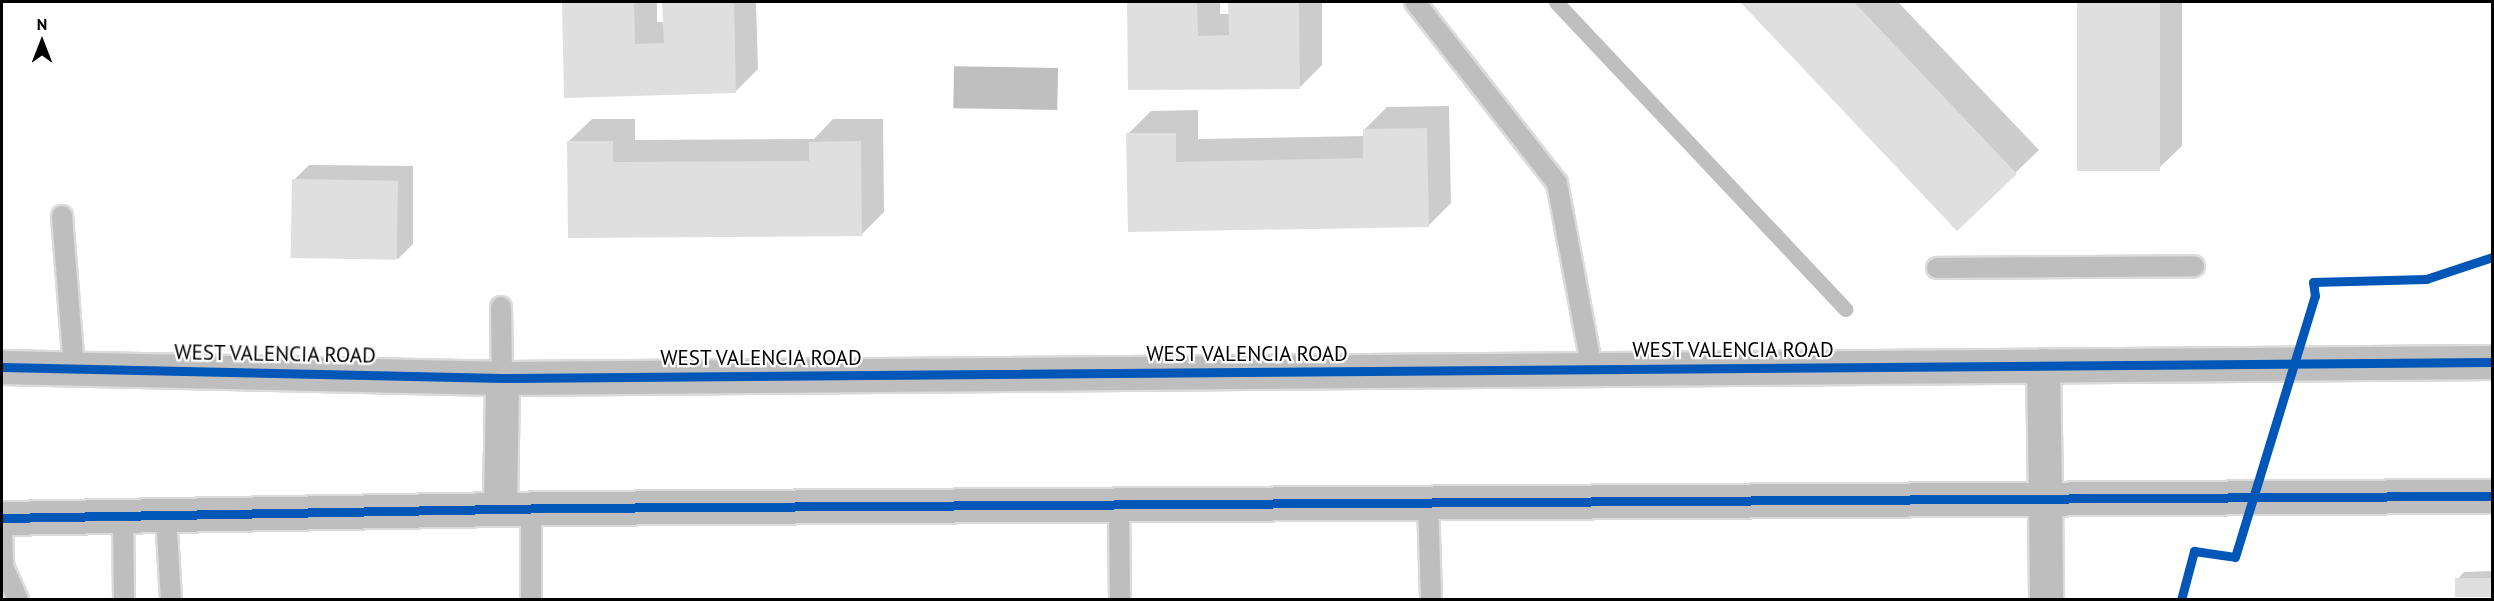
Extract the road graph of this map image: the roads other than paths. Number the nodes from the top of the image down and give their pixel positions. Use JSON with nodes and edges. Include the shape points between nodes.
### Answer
{"nodes":[{"id":1,"x":1415,"y":2,"type":"edge"},
{"id":2,"x":62,"y":216,"type":"dead end"},
{"id":3,"x":2194,"y":266,"type":"dead end"},
{"id":4,"x":1937,"y":268,"type":"dead end"},
{"id":5,"x":501,"y":307,"type":"dead end"},
{"id":6,"x":2493,"y":362,"type":"edge"},
{"id":7,"x":2043,"y":365,"type":"junction"},
{"id":8,"x":2,"y":367,"type":"edge"},
{"id":9,"x":74,"y":367,"type":"junction"},
{"id":10,"x":1592,"y":369,"type":"junction"},
{"id":11,"x":502,"y":378,"type":"junction"},
{"id":12,"x":2493,"y":496,"type":"edge"},
{"id":13,"x":2045,"y":498,"type":"junction"},
{"id":14,"x":1428,"y":502,"type":"junction"},
{"id":15,"x":1119,"y":504,"type":"junction"},
{"id":16,"x":515,"y":508,"type":"junction"},
{"id":17,"x":166,"y":515,"type":"junction"},
{"id":18,"x":123,"y":516,"type":"junction"},
{"id":19,"x":2,"y":518,"type":"edge"},
{"id":20,"x":2,"y":530,"type":"edge"},
{"id":21,"x":18,"y":600,"type":"edge"},
{"id":22,"x":124,"y":600,"type":"edge"},
{"id":23,"x":171,"y":600,"type":"edge"},
{"id":24,"x":531,"y":600,"type":"edge"},
{"id":25,"x":1120,"y":600,"type":"edge"},
{"id":26,"x":1431,"y":600,"type":"edge"},
{"id":27,"x":2046,"y":600,"type":"edge"}],
"edges":[{"from":1,"to":10,"type":"lane","via":[[1557,183]]},
{"from":2,"to":9,"type":"lane"},
{"from":3,"to":4,"type":"lane"},
{"from":5,"to":11,"type":"lane"},
{"from":6,"to":7,"type":"main road","name":"WEST VALENCIA ROAD"},
{"from":7,"to":10,"type":"main road","name":"WEST VALENCIA ROAD"},
{"from":7,"to":13,"type":"main road"},
{"from":8,"to":9,"type":"main road","name":"WEST VALENCIA ROAD"},
{"from":9,"to":11,"type":"main road","name":"WEST VALENCIA ROAD"},
{"from":10,"to":11,"type":"main road","name":"WEST VALENCIA ROAD"},
{"from":11,"to":16,"type":"main road"},
{"from":12,"to":13,"type":"main road"},
{"from":13,"to":14,"type":"main road"},
{"from":13,"to":27,"type":"main road"},
{"from":14,"to":15,"type":"main road"},
{"from":14,"to":26,"type":"lane"},
{"from":15,"to":16,"type":"main road"},
{"from":15,"to":25,"type":"lane"},
{"from":16,"to":17,"type":"main road"},
{"from":16,"to":24,"type":"lane"},
{"from":17,"to":18,"type":"main road"},
{"from":17,"to":23,"type":"lane"},
{"from":18,"to":19,"type":"main road"},
{"from":18,"to":22,"type":"lane"},
{"from":20,"to":21,"type":"lane","via":[[3,566]]}]}
